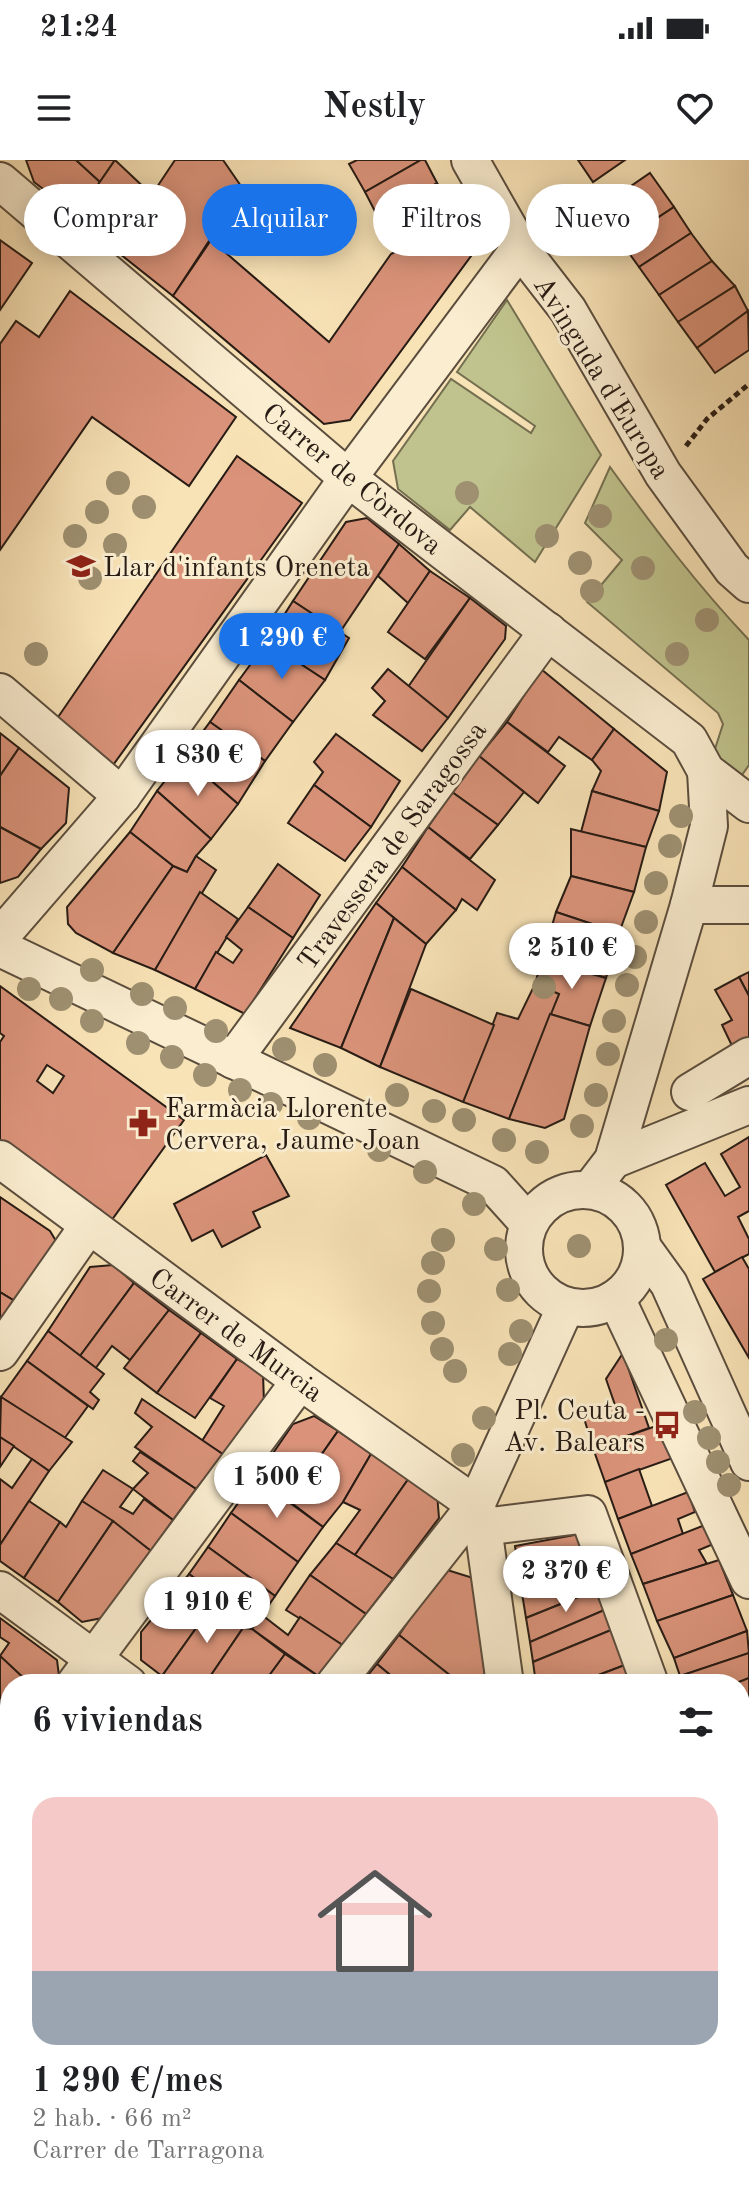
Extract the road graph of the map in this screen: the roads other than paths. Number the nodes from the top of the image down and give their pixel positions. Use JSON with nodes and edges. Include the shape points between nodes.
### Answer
{"nodes":[{"id":1,"x":470,"y":160,"type":"edge"},
{"id":2,"x":0,"y":181,"type":"edge"},
{"id":3,"x":520,"y":248,"type":"junction"},
{"id":4,"x":348,"y":478,"type":"junction"},
{"id":5,"x":749,"y":584,"type":"edge"},
{"id":6,"x":548,"y":631,"type":"junction"},
{"id":7,"x":0,"y":692,"type":"edge"},
{"id":8,"x":706,"y":771,"type":"junction"},
{"id":9,"x":122,"y":796,"type":"junction"},
{"id":10,"x":749,"y":804,"type":"edge"},
{"id":11,"x":689,"y":905,"type":"junction"},
{"id":12,"x":749,"y":905,"type":"edge"},
{"id":13,"x":0,"y":937,"type":"edge"},
{"id":14,"x":0,"y":948,"type":"edge"},
{"id":15,"x":749,"y":1056,"type":"edge"},
{"id":16,"x":233,"y":1060,"type":"junction"},
{"id":17,"x":690,"y":1092,"type":"dead end"},
{"id":18,"x":749,"y":1105,"type":"edge"},
{"id":19,"x":0,"y":1159,"type":"edge"},
{"id":20,"x":613,"y":1160,"type":"junction"},
{"id":21,"x":493,"y":1184,"type":"junction"},
{"id":22,"x":572,"y":1194,"type":"junction"},
{"id":23,"x":529,"y":1224,"type":"junction"},
{"id":24,"x":89,"y":1225,"type":"junction"},
{"id":25,"x":643,"y":1248,"type":"junction"},
{"id":26,"x":616,"y":1298,"type":"junction"},
{"id":27,"x":566,"y":1306,"type":"junction"},
{"id":28,"x":0,"y":1352,"type":"edge"},
{"id":29,"x":300,"y":1381,"type":"junction"},
{"id":30,"x":749,"y":1462,"type":"edge"},
{"id":31,"x":480,"y":1516,"type":"junction"},
{"id":32,"x":749,"y":1580,"type":"edge"},
{"id":33,"x":0,"y":1590,"type":"edge"},
{"id":34,"x":85,"y":1672,"type":"edge"},
{"id":35,"x":344,"y":1674,"type":"edge"},
{"id":36,"x":504,"y":1674,"type":"edge"},
{"id":37,"x":646,"y":1674,"type":"edge"}],
"edges":[{"from":1,"to":3,"type":"street","name":"Avinguda d'Europa"},
{"from":2,"to":4,"type":"street","name":"Carrer de Còrdova"},
{"from":3,"to":4,"type":"street"},
{"from":3,"to":5,"type":"street","name":"Avinguda d'Europa","via":[[568,310],[663,474],[732,569]]},
{"from":4,"to":6,"type":"street","name":"Carrer de Còrdova"},
{"from":4,"to":9,"type":"street"},
{"from":6,"to":8,"type":"street","name":"Carrer de Còrdova","via":[[689,740]]},
{"from":6,"to":16,"type":"street","name":"Travessera de Saragossa"},
{"from":7,"to":9,"type":"street"},
{"from":8,"to":10,"type":"street"},
{"from":8,"to":11,"type":"street","via":[[709,826]]},
{"from":9,"to":13,"type":"street"},
{"from":11,"to":12,"type":"street"},
{"from":11,"to":20,"type":"street"},
{"from":14,"to":16,"type":"street"},
{"from":15,"to":17,"type":"street"},
{"from":16,"to":21,"type":"street"},
{"from":18,"to":20,"type":"street"},
{"from":19,"to":24,"type":"street","name":"Carrer de Murcia"},
{"from":20,"to":22,"type":"street"},
{"from":21,"to":22,"type":"street"},
{"from":21,"to":23,"type":"street"},
{"from":22,"to":23,"type":"street","via":[[540,1209]]},
{"from":22,"to":25,"type":"street","via":[[614,1199],[627,1209]]},
{"from":23,"to":27,"type":"street","via":[[524,1254],[529,1273],[540,1290]]},
{"from":24,"to":28,"type":"street"},
{"from":24,"to":29,"type":"street","name":"Carrer de Murcia"},
{"from":25,"to":26,"type":"street","via":[[636,1277]]},
{"from":25,"to":30,"type":"street","via":[[669,1284]]},
{"from":26,"to":27,"type":"street","via":[[592,1308]]},
{"from":26,"to":32,"type":"street"},
{"from":27,"to":31,"type":"street"},
{"from":29,"to":31,"type":"street","name":"Carrer de Murcia"},
{"from":29,"to":34,"type":"street"},
{"from":31,"to":35,"type":"street"},
{"from":31,"to":36,"type":"street"},
{"from":31,"to":37,"type":"street","via":[[588,1514]]},
{"from":33,"to":34,"type":"street"}]}
